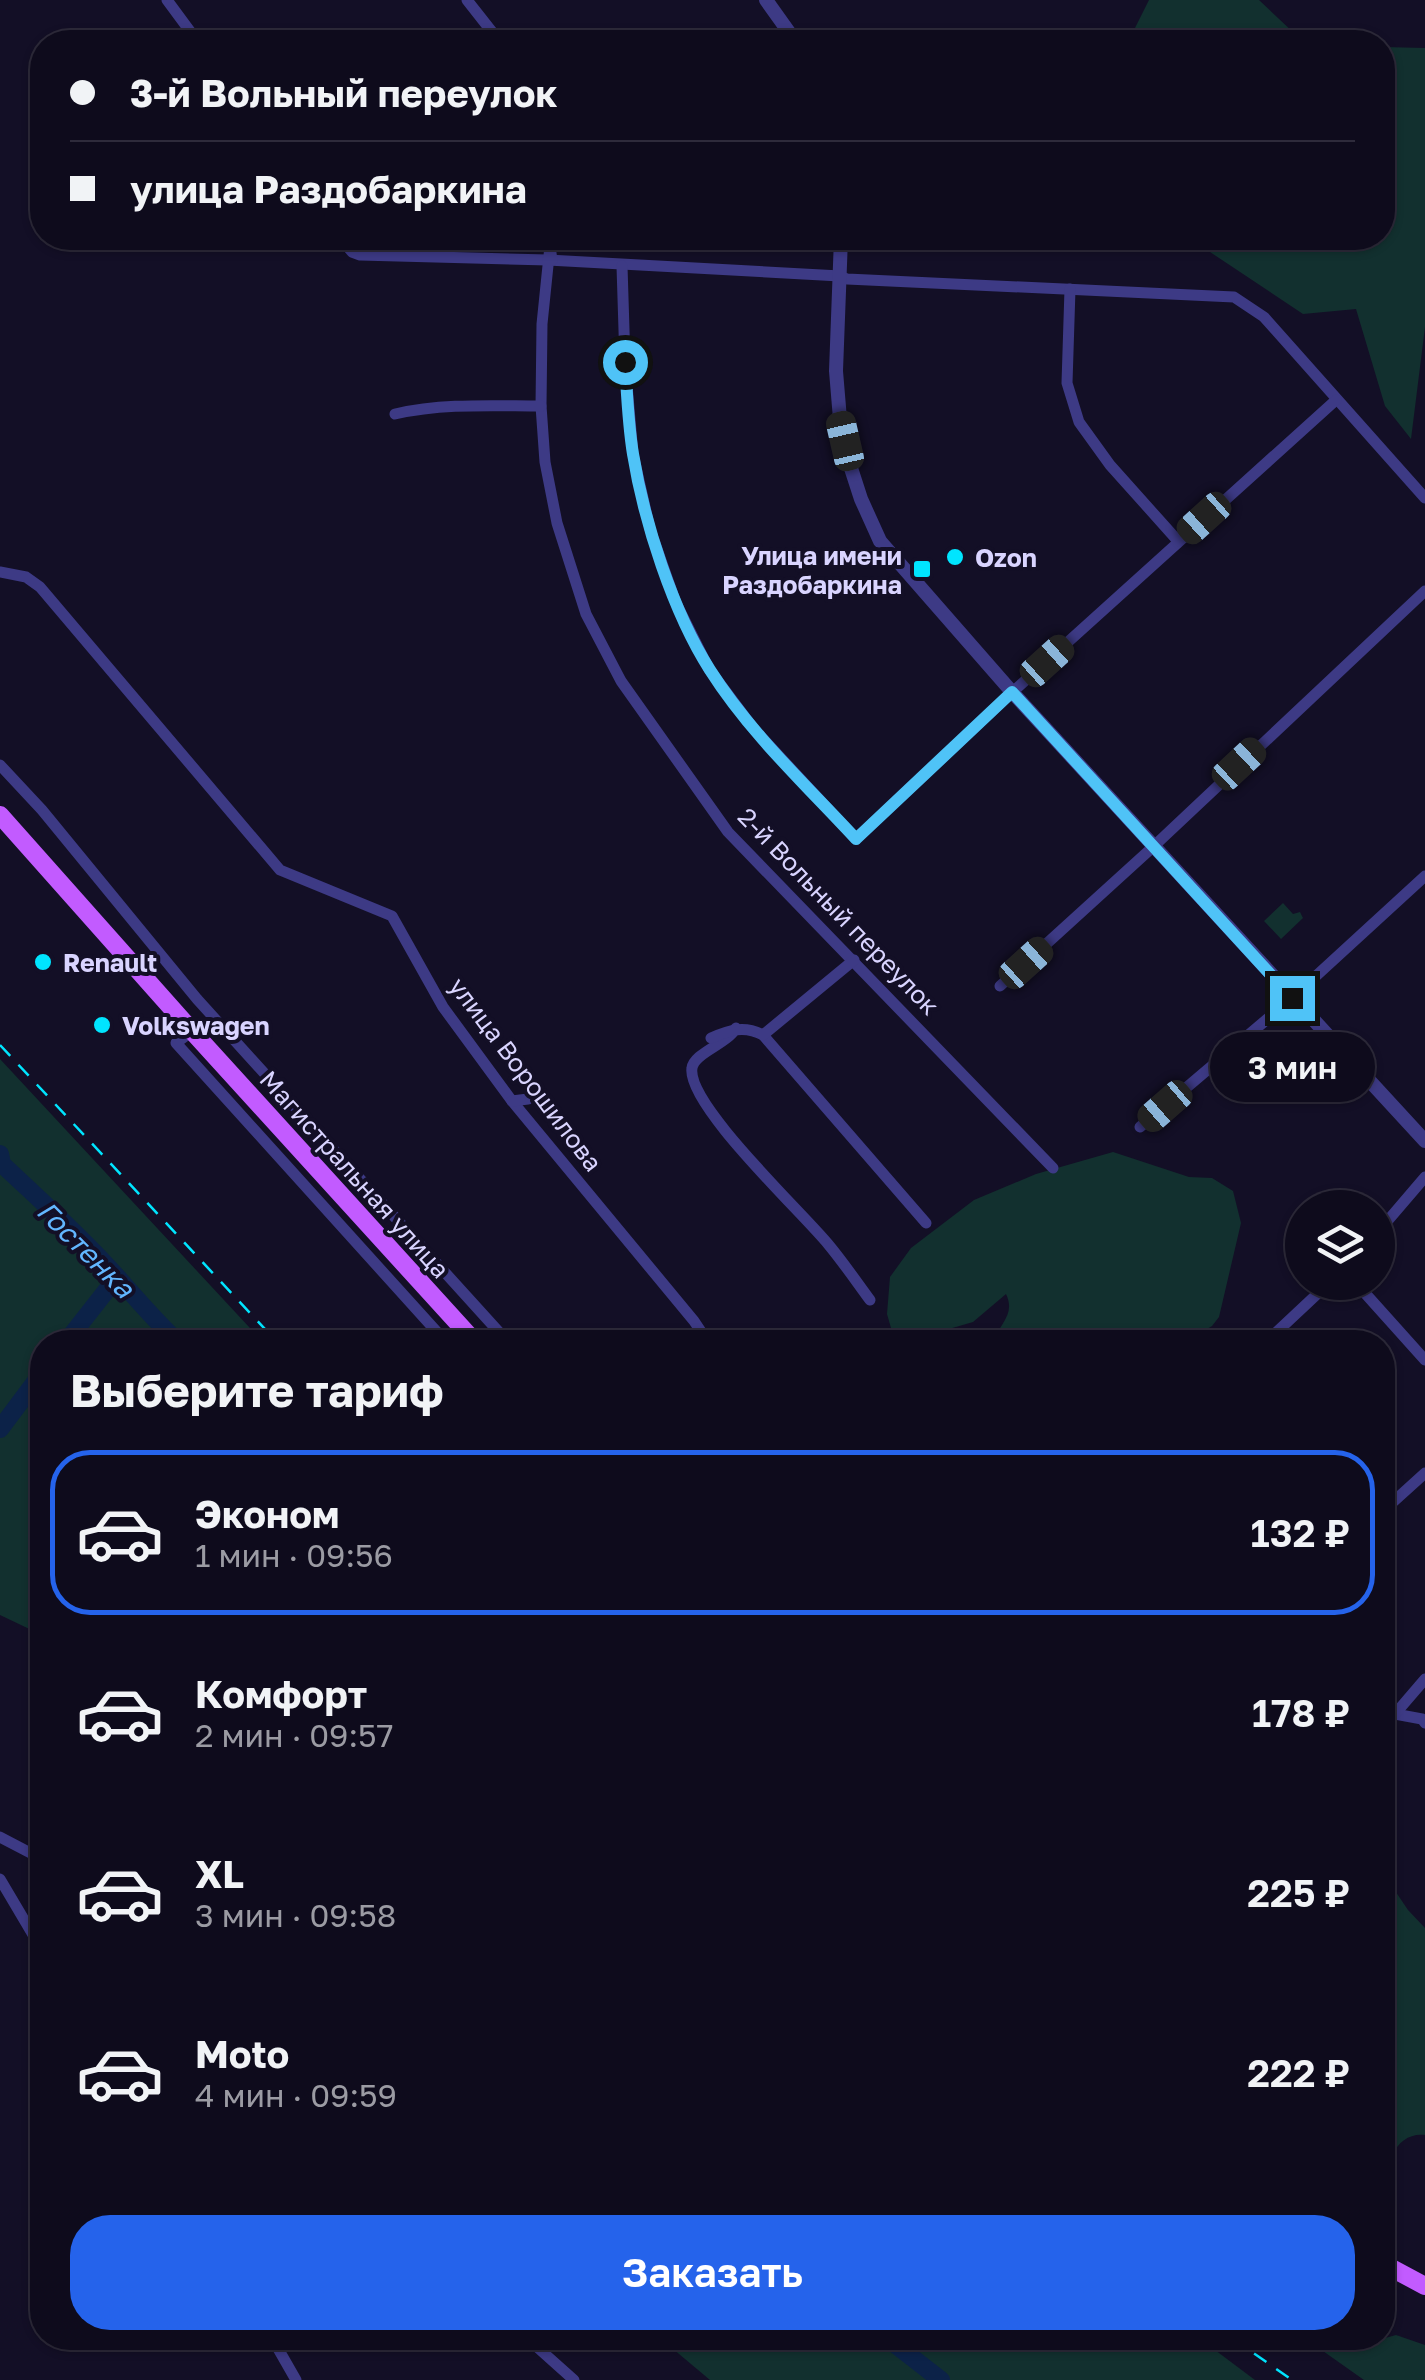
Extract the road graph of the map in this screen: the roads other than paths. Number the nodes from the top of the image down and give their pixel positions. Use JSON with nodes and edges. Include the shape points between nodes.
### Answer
{"nodes":[{"id":1,"x":168,"y":0,"type":"edge"},
{"id":2,"x":467,"y":0,"type":"edge"},
{"id":3,"x":766,"y":0,"type":"edge"},
{"id":4,"x":189,"y":30,"type":"edge"},
{"id":5,"x":491,"y":30,"type":"edge"},
{"id":6,"x":787,"y":30,"type":"edge"},
{"id":7,"x":350,"y":250,"type":"edge"},
{"id":8,"x":550,"y":250,"type":"edge"},
{"id":9,"x":841,"y":250,"type":"edge"},
{"id":10,"x":550,"y":260,"type":"junction"},
{"id":11,"x":622,"y":266,"type":"junction"},
{"id":12,"x":840,"y":276,"type":"junction"},
{"id":13,"x":1070,"y":289,"type":"junction"},
{"id":14,"x":1336,"y":400,"type":"junction"},
{"id":15,"x":541,"y":406,"type":"junction"},
{"id":16,"x":395,"y":414,"type":"dead end"},
{"id":17,"x":1425,"y":498,"type":"edge"},
{"id":18,"x":1178,"y":541,"type":"junction"},
{"id":19,"x":0,"y":572,"type":"edge"},
{"id":20,"x":1425,"y":591,"type":"edge"},
{"id":21,"x":1012,"y":692,"type":"junction"},
{"id":22,"x":0,"y":765,"type":"edge"},
{"id":23,"x":0,"y":815,"type":"edge"},
{"id":24,"x":1154,"y":846,"type":"junction"},
{"id":25,"x":1425,"y":876,"type":"edge"},
{"id":26,"x":854,"y":960,"type":"junction"},
{"id":27,"x":1000,"y":986,"type":"dead end"},
{"id":28,"x":1292,"y":998,"type":"junction"},
{"id":29,"x":736,"y":1028,"type":"junction"},
{"id":30,"x":192,"y":1031,"type":"junction"},
{"id":31,"x":763,"y":1035,"type":"junction"},
{"id":32,"x":712,"y":1038,"type":"dead end"},
{"id":33,"x":528,"y":1098,"type":"dead end"},
{"id":34,"x":512,"y":1101,"type":"junction"},
{"id":35,"x":1140,"y":1128,"type":"dead end"},
{"id":36,"x":1425,"y":1141,"type":"edge"},
{"id":37,"x":1054,"y":1168,"type":"dead end"},
{"id":38,"x":1425,"y":1177,"type":"edge"},
{"id":39,"x":1395,"y":1212,"type":"edge"},
{"id":40,"x":926,"y":1224,"type":"dead end"},
{"id":41,"x":870,"y":1300,"type":"dead end"},
{"id":42,"x":1311,"y":1300,"type":"edge"},
{"id":43,"x":1372,"y":1300,"type":"edge"},
{"id":44,"x":435,"y":1330,"type":"edge"},
{"id":45,"x":464,"y":1330,"type":"edge"},
{"id":46,"x":497,"y":1330,"type":"edge"},
{"id":47,"x":700,"y":1330,"type":"edge"},
{"id":48,"x":1279,"y":1330,"type":"edge"},
{"id":49,"x":1425,"y":1360,"type":"edge"},
{"id":50,"x":1425,"y":1473,"type":"edge"},
{"id":51,"x":1395,"y":1500,"type":"edge"},
{"id":52,"x":1425,"y":1679,"type":"edge"},
{"id":53,"x":1395,"y":1710,"type":"edge"},
{"id":54,"x":1395,"y":1717,"type":"edge"},
{"id":55,"x":1425,"y":1723,"type":"edge"},
{"id":56,"x":0,"y":1838,"type":"edge"},
{"id":57,"x":30,"y":1852,"type":"edge"},
{"id":58,"x":0,"y":1878,"type":"edge"},
{"id":59,"x":30,"y":1929,"type":"edge"},
{"id":60,"x":1395,"y":2270,"type":"edge"},
{"id":61,"x":1425,"y":2286,"type":"edge"},
{"id":62,"x":279,"y":2350,"type":"edge"},
{"id":63,"x":540,"y":2350,"type":"edge"},
{"id":64,"x":296,"y":2380,"type":"edge"},
{"id":65,"x":574,"y":2380,"type":"edge"}],
"edges":[{"from":1,"to":4,"type":"street"},
{"from":2,"to":5,"type":"street"},
{"from":3,"to":6,"type":"street"},
{"from":7,"to":10,"type":"street"},
{"from":8,"to":10,"type":"street","name":"2-й Вольный переулок"},
{"from":9,"to":12,"type":"street"},
{"from":10,"to":11,"type":"street"},
{"from":10,"to":15,"type":"street","name":"2-й Вольный переулок"},
{"from":11,"to":12,"type":"street"},
{"from":11,"to":21,"type":"street","via":[[633,454],[650,528],[709,669],[754,730],[856,839]]},
{"from":12,"to":13,"type":"street"},
{"from":12,"to":21,"type":"street","via":[[840,419],[862,499],[880,541]]},
{"from":13,"to":14,"type":"street","via":[[1234,297],[1264,318]]},
{"from":13,"to":18,"type":"street","via":[[1067,383],[1079,422]]},
{"from":14,"to":17,"type":"street"},
{"from":14,"to":18,"type":"street"},
{"from":15,"to":16,"type":"street","via":[[463,405]]},
{"from":15,"to":26,"type":"street","name":"2-й Вольный переулок","via":[[557,523],[586,614],[622,680],[728,832]]},
{"from":18,"to":21,"type":"street"},
{"from":19,"to":34,"type":"street","name":"улица Ворошилова","via":[[40,587],[280,870],[392,916],[443,1007]]},
{"from":20,"to":24,"type":"street"},
{"from":21,"to":24,"type":"street"},
{"from":22,"to":46,"type":"street","via":[[197,999]]},
{"from":23,"to":30,"type":"main road","name":"Магистральная улица"},
{"from":24,"to":27,"type":"street"},
{"from":24,"to":28,"type":"street"},
{"from":25,"to":28,"type":"street"},
{"from":26,"to":31,"type":"street"},
{"from":26,"to":37,"type":"street","name":"2-й Вольный переулок"},
{"from":28,"to":35,"type":"street"},
{"from":28,"to":36,"type":"street"},
{"from":29,"to":31,"type":"street"},
{"from":29,"to":32,"type":"street"},
{"from":29,"to":41,"type":"street","via":[[694,1060],[696,1092]]},
{"from":30,"to":44,"type":"street","via":[[176,1042]]},
{"from":30,"to":45,"type":"main road","name":"Магистральная улица"},
{"from":31,"to":40,"type":"street"},
{"from":33,"to":34,"type":"street"},
{"from":34,"to":47,"type":"street","name":"улица Ворошилова"},
{"from":38,"to":39,"type":"street"},
{"from":42,"to":48,"type":"street"},
{"from":43,"to":49,"type":"street"},
{"from":50,"to":51,"type":"street"},
{"from":52,"to":53,"type":"street"},
{"from":54,"to":55,"type":"street"},
{"from":56,"to":57,"type":"street"},
{"from":58,"to":59,"type":"street"},
{"from":60,"to":61,"type":"main road"},
{"from":62,"to":64,"type":"street"},
{"from":63,"to":65,"type":"street"}]}
